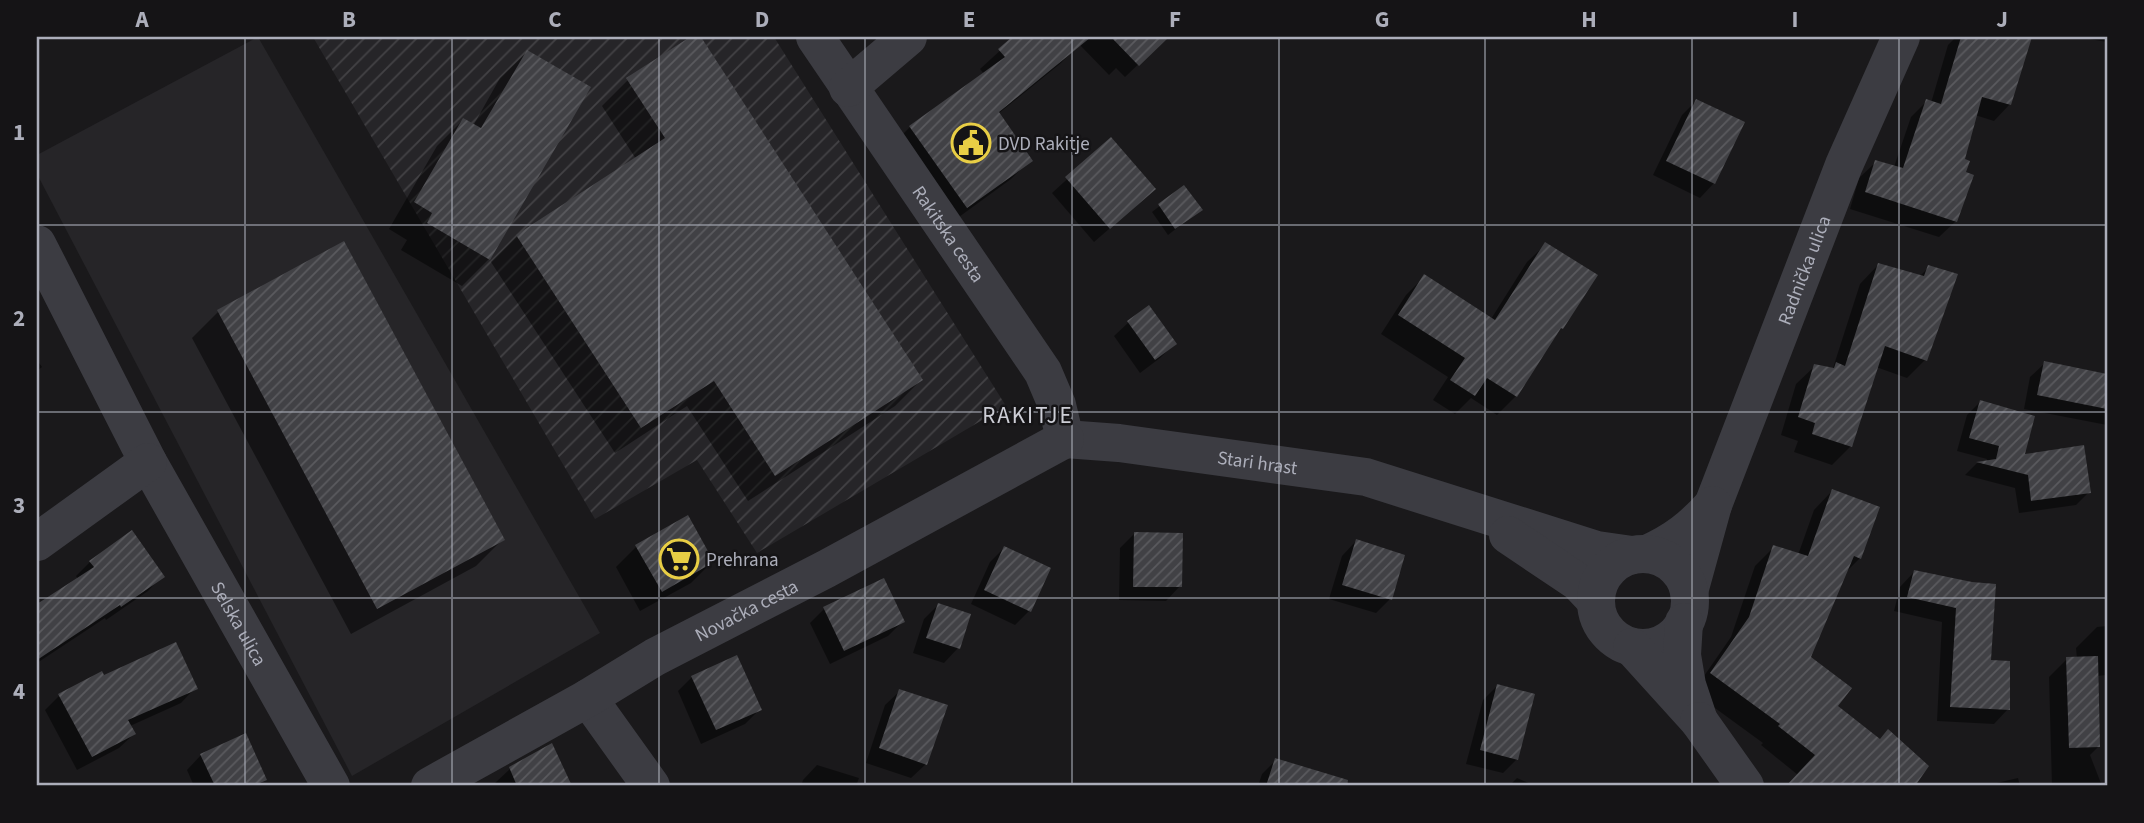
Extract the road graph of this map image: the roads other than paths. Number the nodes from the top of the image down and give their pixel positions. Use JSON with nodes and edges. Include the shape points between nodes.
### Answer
{"nodes":[{"id":1,"x":815,"y":37,"type":"edge"},
{"id":2,"x":908,"y":37,"type":"edge"},
{"id":3,"x":1901,"y":37,"type":"edge"},
{"id":4,"x":848,"y":88,"type":"junction"},
{"id":5,"x":37,"y":244,"type":"edge"},
{"id":6,"x":1065,"y":439,"type":"junction"},
{"id":7,"x":148,"y":462,"type":"junction"},
{"id":8,"x":1448,"y":502,"type":"junction"},
{"id":9,"x":1713,"y":505,"type":"junction"},
{"id":10,"x":37,"y":542,"type":"edge"},
{"id":11,"x":1639,"y":554,"type":"junction"},
{"id":12,"x":1596,"y":601,"type":"junction"},
{"id":13,"x":1687,"y":607,"type":"junction"},
{"id":14,"x":1632,"y":646,"type":"junction"},
{"id":15,"x":588,"y":698,"type":"junction"},
{"id":16,"x":1699,"y":721,"type":"junction"},
{"id":17,"x":331,"y":786,"type":"edge"},
{"id":18,"x":430,"y":786,"type":"edge"},
{"id":19,"x":651,"y":786,"type":"edge"},
{"id":20,"x":1745,"y":786,"type":"edge"}],
"edges":[{"from":1,"to":4,"type":"street","name":"Rakitska cesta"},
{"from":2,"to":4,"type":"street"},
{"from":3,"to":9,"type":"street","name":"Radnička ulica","via":[[1844,165]]},
{"from":4,"to":6,"type":"street","name":"Rakitska cesta","via":[[1043,372]]},
{"from":5,"to":7,"type":"street","name":"Selska ulica"},
{"from":6,"to":8,"type":"street","name":"Stari hrast","via":[[1366,477]]},
{"from":6,"to":15,"type":"street","name":"Novačka cesta","via":[[655,657]]},
{"from":7,"to":10,"type":"street"},
{"from":7,"to":17,"type":"street","name":"Selska ulica"},
{"from":8,"to":11,"type":"street","name":"Stari hrast","via":[[1597,550]]},
{"from":8,"to":12,"type":"street","name":"Stari hrast","via":[[1520,541],[1578,582]]},
{"from":9,"to":11,"type":"street","name":"Radnička ulica","via":[[1672,543]]},
{"from":9,"to":13,"type":"street","name":"Radnička ulica"},
{"from":11,"to":12,"type":"street","via":[[1617,561],[1606,572]]},
{"from":11,"to":13,"type":"street","via":[[1662,557],[1674,566],[1684,578]]},
{"from":12,"to":14,"type":"street","via":[[1606,630]]},
{"from":13,"to":14,"type":"street","via":[[1675,635],[1663,643]]},
{"from":13,"to":16,"type":"street","via":[[1682,655]]},
{"from":14,"to":16,"type":"street"},
{"from":15,"to":18,"type":"street","name":"Novačka cesta"},
{"from":15,"to":19,"type":"street"},
{"from":16,"to":20,"type":"street"}]}
